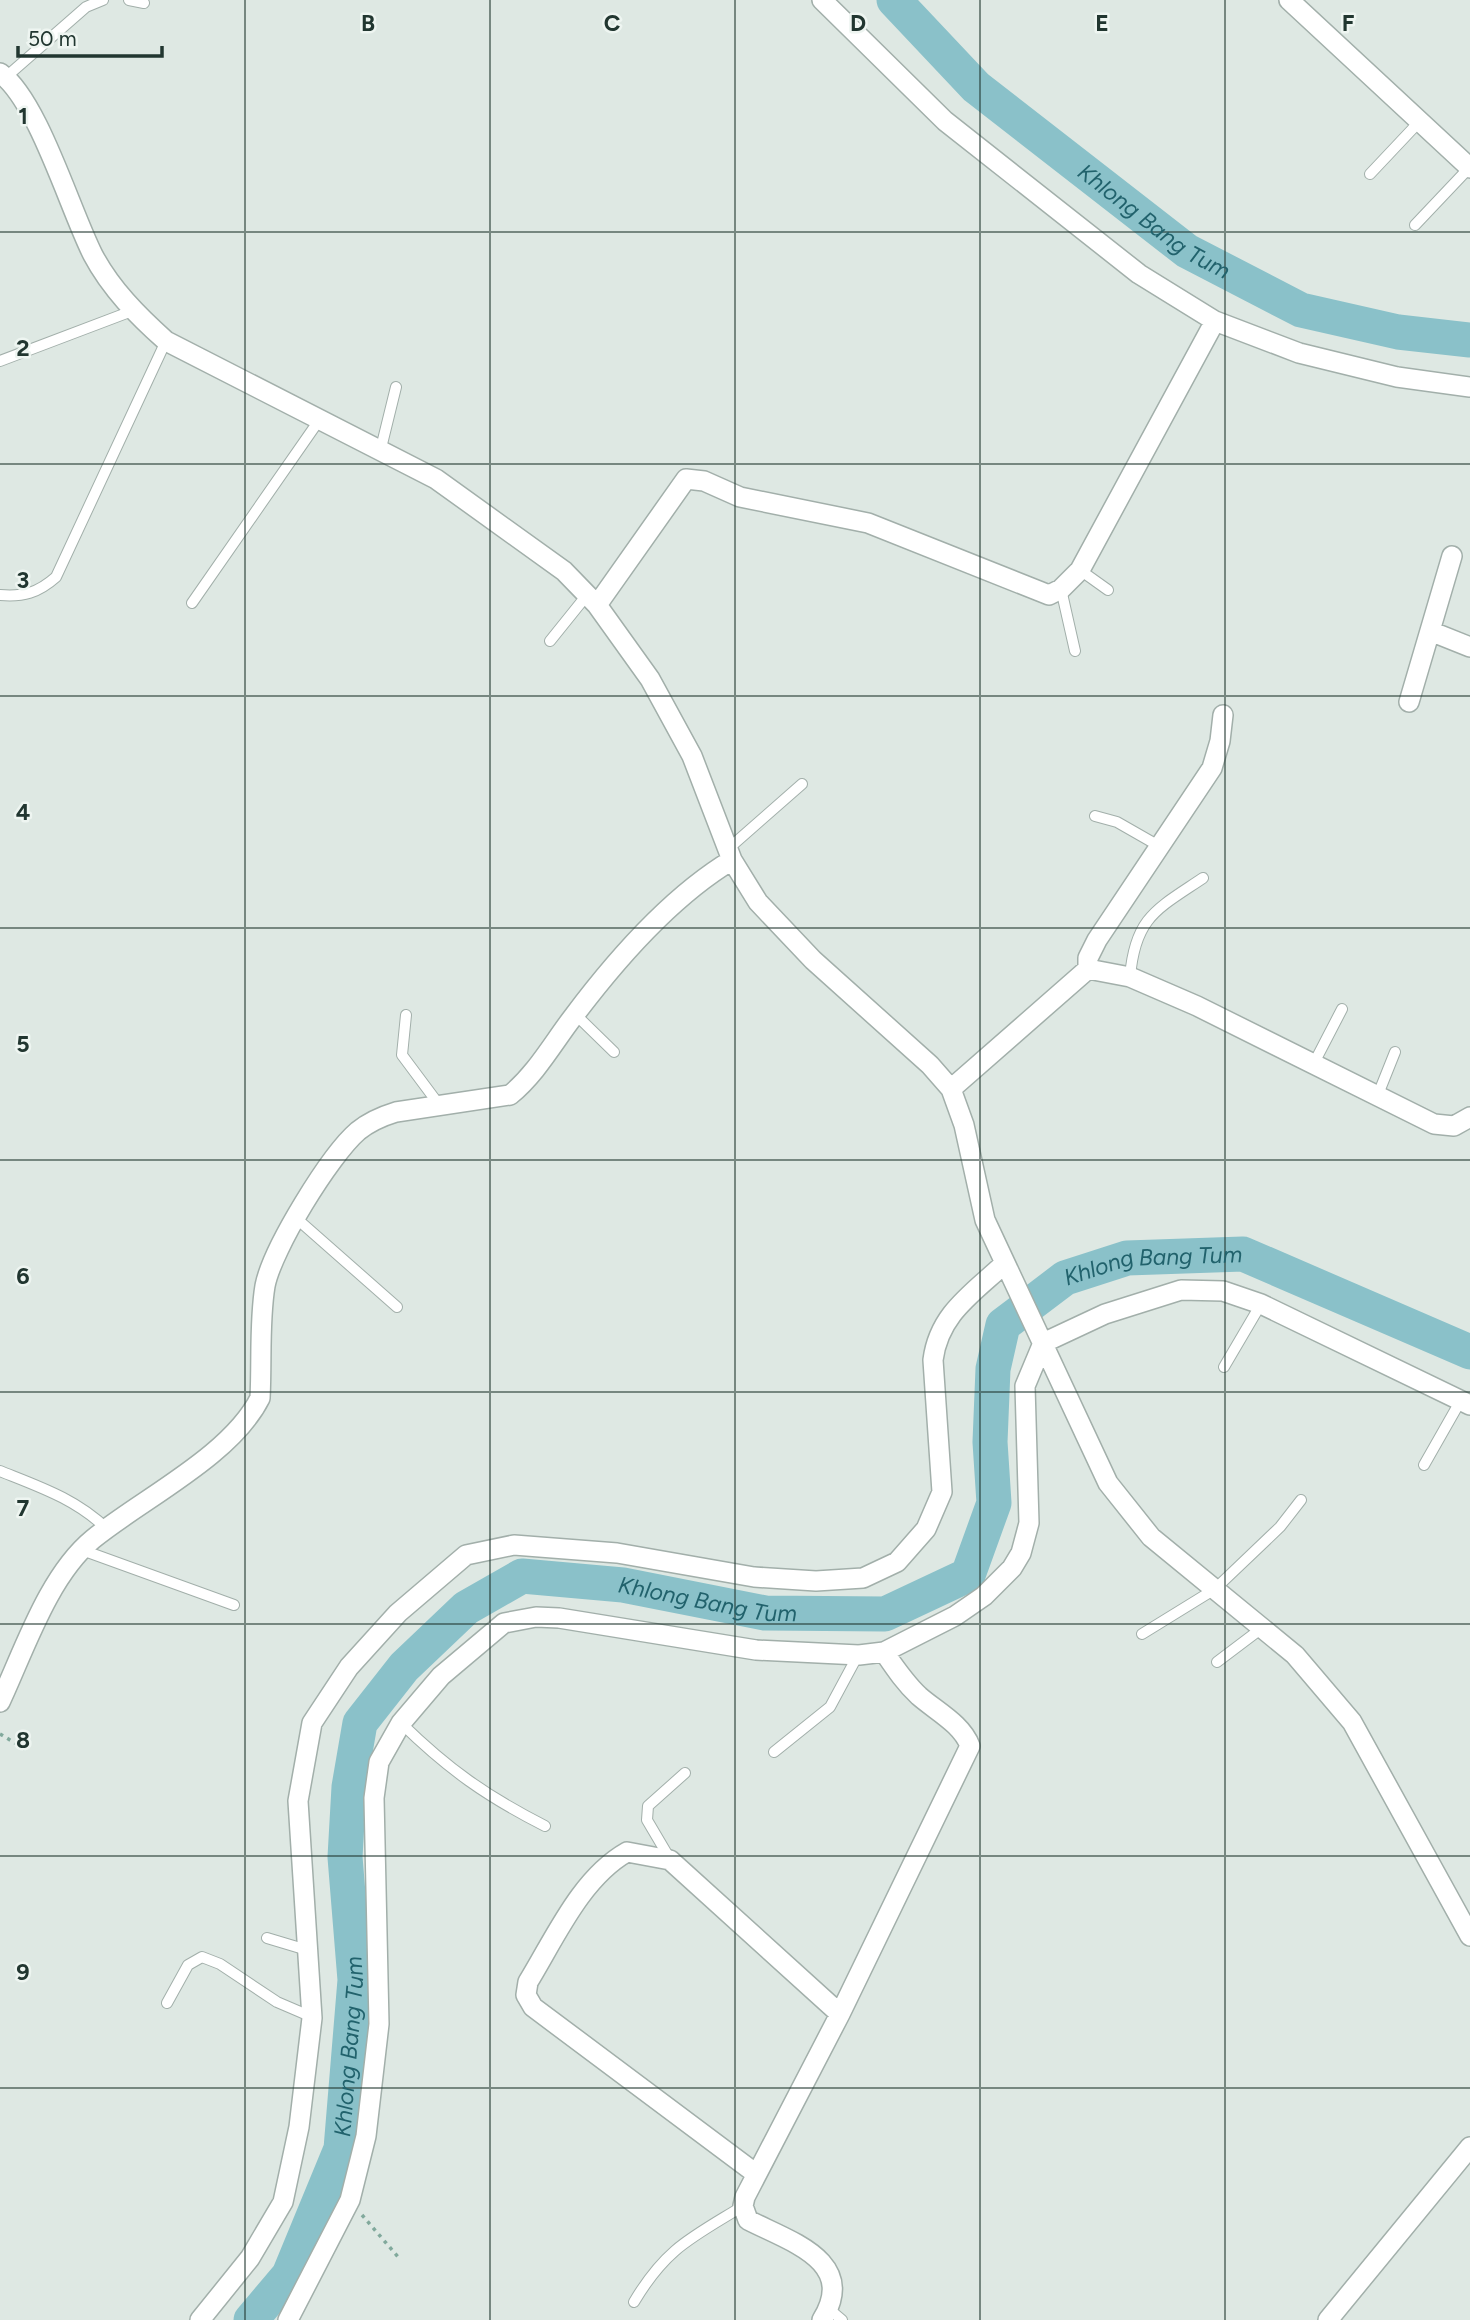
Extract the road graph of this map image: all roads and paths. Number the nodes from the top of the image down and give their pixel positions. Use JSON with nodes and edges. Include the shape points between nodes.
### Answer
{"nodes":[{"id":1,"x":103,"y":0,"type":"edge"},
{"id":2,"x":129,"y":0,"type":"edge"},
{"id":3,"x":821,"y":0,"type":"edge"},
{"id":4,"x":1291,"y":1,"type":"edge"},
{"id":5,"x":145,"y":2,"type":"dead end"},
{"id":6,"x":3,"y":75,"type":"edge"},
{"id":7,"x":1419,"y":122,"type":"junction"},
{"id":8,"x":1470,"y":168,"type":"edge"},
{"id":9,"x":1370,"y":173,"type":"dead end"},
{"id":10,"x":1415,"y":225,"type":"dead end"},
{"id":11,"x":132,"y":311,"type":"junction"},
{"id":12,"x":1215,"y":321,"type":"junction"},
{"id":13,"x":166,"y":341,"type":"junction"},
{"id":14,"x":0,"y":361,"type":"edge"},
{"id":15,"x":396,"y":387,"type":"dead end"},
{"id":16,"x":1470,"y":387,"type":"edge"},
{"id":17,"x":321,"y":419,"type":"junction"},
{"id":18,"x":381,"y":448,"type":"junction"},
{"id":19,"x":1452,"y":556,"type":"dead end"},
{"id":20,"x":1080,"y":570,"type":"junction"},
{"id":21,"x":1061,"y":589,"type":"junction"},
{"id":22,"x":1108,"y":590,"type":"dead end"},
{"id":23,"x":0,"y":595,"type":"edge"},
{"id":24,"x":592,"y":600,"type":"junction"},
{"id":25,"x":192,"y":603,"type":"dead end"},
{"id":26,"x":1430,"y":631,"type":"junction"},
{"id":27,"x":550,"y":641,"type":"dead end"},
{"id":28,"x":1470,"y":647,"type":"edge"},
{"id":29,"x":1075,"y":651,"type":"dead end"},
{"id":30,"x":1409,"y":702,"type":"dead end"},
{"id":31,"x":1223,"y":715,"type":"dead end"},
{"id":32,"x":802,"y":784,"type":"dead end"},
{"id":33,"x":1095,"y":816,"type":"dead end"},
{"id":34,"x":1159,"y":846,"type":"junction"},
{"id":35,"x":730,"y":855,"type":"junction"},
{"id":36,"x":1203,"y":878,"type":"dead end"},
{"id":37,"x":1088,"y":970,"type":"junction"},
{"id":38,"x":1130,"y":977,"type":"junction"},
{"id":39,"x":1342,"y":1009,"type":"dead end"},
{"id":40,"x":575,"y":1014,"type":"junction"},
{"id":41,"x":406,"y":1015,"type":"dead end"},
{"id":42,"x":614,"y":1052,"type":"dead end"},
{"id":43,"x":1395,"y":1052,"type":"dead end"},
{"id":44,"x":1313,"y":1065,"type":"junction"},
{"id":45,"x":951,"y":1089,"type":"junction"},
{"id":46,"x":1377,"y":1097,"type":"junction"},
{"id":47,"x":440,"y":1107,"type":"junction"},
{"id":48,"x":1470,"y":1117,"type":"edge"},
{"id":49,"x":296,"y":1218,"type":"junction"},
{"id":50,"x":1007,"y":1271,"type":"junction"},
{"id":51,"x":1261,"y":1304,"type":"junction"},
{"id":52,"x":397,"y":1307,"type":"dead end"},
{"id":53,"x":1040,"y":1338,"type":"junction"},
{"id":54,"x":1224,"y":1367,"type":"dead end"},
{"id":55,"x":1466,"y":1402,"type":"edge"},
{"id":56,"x":1424,"y":1465,"type":"dead end"},
{"id":57,"x":0,"y":1471,"type":"edge"},
{"id":58,"x":1301,"y":1500,"type":"dead end"},
{"id":59,"x":107,"y":1530,"type":"junction"},
{"id":60,"x":82,"y":1550,"type":"junction"},
{"id":61,"x":1215,"y":1589,"type":"junction"},
{"id":62,"x":234,"y":1605,"type":"dead end"},
{"id":63,"x":1262,"y":1628,"type":"junction"},
{"id":64,"x":1142,"y":1634,"type":"dead end"},
{"id":65,"x":884,"y":1652,"type":"junction"},
{"id":66,"x":859,"y":1655,"type":"junction"},
{"id":67,"x":1217,"y":1662,"type":"dead end"},
{"id":68,"x":0,"y":1702,"type":"edge"},
{"id":69,"x":401,"y":1723,"type":"junction"},
{"id":70,"x":0,"y":1734,"type":"edge"},
{"id":71,"x":25,"y":1749,"type":"dead end"},
{"id":72,"x":774,"y":1752,"type":"dead end"},
{"id":73,"x":685,"y":1773,"type":"dead end"},
{"id":74,"x":545,"y":1826,"type":"dead end"},
{"id":75,"x":670,"y":1860,"type":"junction"},
{"id":76,"x":1470,"y":1936,"type":"edge"},
{"id":77,"x":267,"y":1938,"type":"dead end"},
{"id":78,"x":308,"y":1950,"type":"junction"},
{"id":79,"x":167,"y":2003,"type":"dead end"},
{"id":80,"x":840,"y":2014,"type":"junction"},
{"id":81,"x":312,"y":2018,"type":"junction"},
{"id":82,"x":1470,"y":2147,"type":"edge"},
{"id":83,"x":755,"y":2173,"type":"junction"},
{"id":84,"x":350,"y":2200,"type":"junction"},
{"id":85,"x":743,"y":2206,"type":"junction"},
{"id":86,"x":399,"y":2258,"type":"dead end"},
{"id":87,"x":634,"y":2302,"type":"dead end"},
{"id":88,"x":826,"y":2317,"type":"edge"},
{"id":89,"x":200,"y":2320,"type":"edge"},
{"id":90,"x":288,"y":2320,"type":"edge"},
{"id":91,"x":1328,"y":2320,"type":"edge"}],
"edges":[{"from":1,"to":6,"type":"lane","via":[[86,7]]},
{"from":2,"to":5,"type":"lane"},
{"from":3,"to":12,"type":"street","via":[[945,121],[1139,274]]},
{"from":4,"to":7,"type":"street"},
{"from":6,"to":11,"type":"street","via":[[27,104],[94,256]]},
{"from":7,"to":8,"type":"street"},
{"from":7,"to":9,"type":"lane"},
{"from":8,"to":10,"type":"lane"},
{"from":11,"to":13,"type":"street"},
{"from":11,"to":14,"type":"lane"},
{"from":12,"to":16,"type":"street","via":[[1300,353],[1397,377]]},
{"from":12,"to":20,"type":"street"},
{"from":13,"to":17,"type":"street"},
{"from":13,"to":23,"type":"lane","via":[[56,577],[43,589],[22,596]]},
{"from":15,"to":18,"type":"lane"},
{"from":17,"to":18,"type":"street"},
{"from":17,"to":25,"type":"lane"},
{"from":18,"to":24,"type":"street","via":[[436,479],[564,571]]},
{"from":19,"to":26,"type":"street"},
{"from":20,"to":21,"type":"street"},
{"from":20,"to":22,"type":"lane"},
{"from":21,"to":24,"type":"street","via":[[1049,595],[868,523],[740,497],[686,478]]},
{"from":21,"to":29,"type":"lane"},
{"from":24,"to":27,"type":"lane"},
{"from":24,"to":35,"type":"street","via":[[650,679],[680,734]]},
{"from":26,"to":28,"type":"street"},
{"from":26,"to":30,"type":"street"},
{"from":31,"to":34,"type":"street","via":[[1212,768]]},
{"from":32,"to":35,"type":"lane"},
{"from":33,"to":34,"type":"lane","via":[[1117,822]]},
{"from":34,"to":37,"type":"street","via":[[1097,940]]},
{"from":35,"to":40,"type":"street","via":[[666,909]]},
{"from":35,"to":45,"type":"street","via":[[758,902],[783,931]]},
{"from":36,"to":38,"type":"lane","via":[[1161,906],[1141,927],[1132,948]]},
{"from":37,"to":38,"type":"street"},
{"from":37,"to":45,"type":"street"},
{"from":38,"to":44,"type":"street"},
{"from":39,"to":44,"type":"lane"},
{"from":40,"to":42,"type":"lane"},
{"from":40,"to":47,"type":"street","via":[[525,1084],[510,1095]]},
{"from":41,"to":47,"type":"lane","via":[[402,1055]]},
{"from":43,"to":46,"type":"lane"},
{"from":44,"to":46,"type":"street"},
{"from":45,"to":50,"type":"street","via":[[958,1102],[985,1220]]},
{"from":46,"to":48,"type":"street","via":[[1434,1124],[1454,1126]]},
{"from":47,"to":49,"type":"street","via":[[384,1115],[358,1132]]},
{"from":49,"to":52,"type":"lane"},
{"from":49,"to":59,"type":"street","via":[[273,1259],[265,1286],[260,1398],[255,1408],[218,1446]]},
{"from":50,"to":53,"type":"street"},
{"from":50,"to":78,"type":"street","via":[[946,1318],[936,1340],[933,1360],[942,1492],[926,1529],[897,1562],[863,1578],[816,1581],[754,1577],[617,1553],[514,1545],[466,1555],[398,1613],[349,1667],[312,1723],[298,1801]]},
{"from":51,"to":53,"type":"street","via":[[1223,1291],[1181,1290]]},
{"from":51,"to":54,"type":"lane"},
{"from":51,"to":55,"type":"street"},
{"from":53,"to":61,"type":"street","via":[[1108,1483],[1151,1536]]},
{"from":53,"to":65,"type":"street","via":[[1025,1386],[1029,1523],[1021,1553],[985,1596]]},
{"from":55,"to":56,"type":"lane"},
{"from":57,"to":59,"type":"lane","via":[[66,1497]]},
{"from":58,"to":61,"type":"lane","via":[[1280,1527]]},
{"from":59,"to":60,"type":"street"},
{"from":60,"to":62,"type":"lane"},
{"from":60,"to":68,"type":"street","via":[[52,1590]]},
{"from":61,"to":63,"type":"street"},
{"from":61,"to":64,"type":"lane"},
{"from":63,"to":67,"type":"lane"},
{"from":63,"to":76,"type":"street","via":[[1295,1655],[1352,1722]]},
{"from":65,"to":66,"type":"street"},
{"from":65,"to":80,"type":"street","via":[[901,1678],[966,1735],[970,1746]]},
{"from":66,"to":69,"type":"street","via":[[756,1650],[582,1620],[518,1619],[485,1637],[441,1676]]},
{"from":66,"to":72,"type":"lane","via":[[830,1707]]},
{"from":69,"to":74,"type":"lane","via":[[444,1765],[495,1800]]},
{"from":69,"to":84,"type":"street","via":[[379,1762],[373,1798],[379,2024],[366,2136]]},
{"from":70,"to":71,"type":"path"},
{"from":73,"to":75,"type":"lane","via":[[648,1806],[647,1820]]},
{"from":75,"to":80,"type":"street"},
{"from":75,"to":83,"type":"street","via":[[627,1852],[611,1860],[577,1904],[528,1982],[526,1995],[533,2007]]},
{"from":77,"to":78,"type":"lane"},
{"from":78,"to":81,"type":"street"},
{"from":79,"to":81,"type":"lane","via":[[188,1965],[202,1957]]},
{"from":80,"to":83,"type":"street"},
{"from":81,"to":89,"type":"street","via":[[299,2127],[283,2202],[250,2258]]},
{"from":82,"to":91,"type":"street"},
{"from":83,"to":85,"type":"street"},
{"from":84,"to":86,"type":"path"},
{"from":84,"to":90,"type":"street"},
{"from":85,"to":87,"type":"lane","via":[[679,2245],[653,2271]]},
{"from":85,"to":88,"type":"street","via":[[748,2220],[828,2267],[835,2285]]}]}
